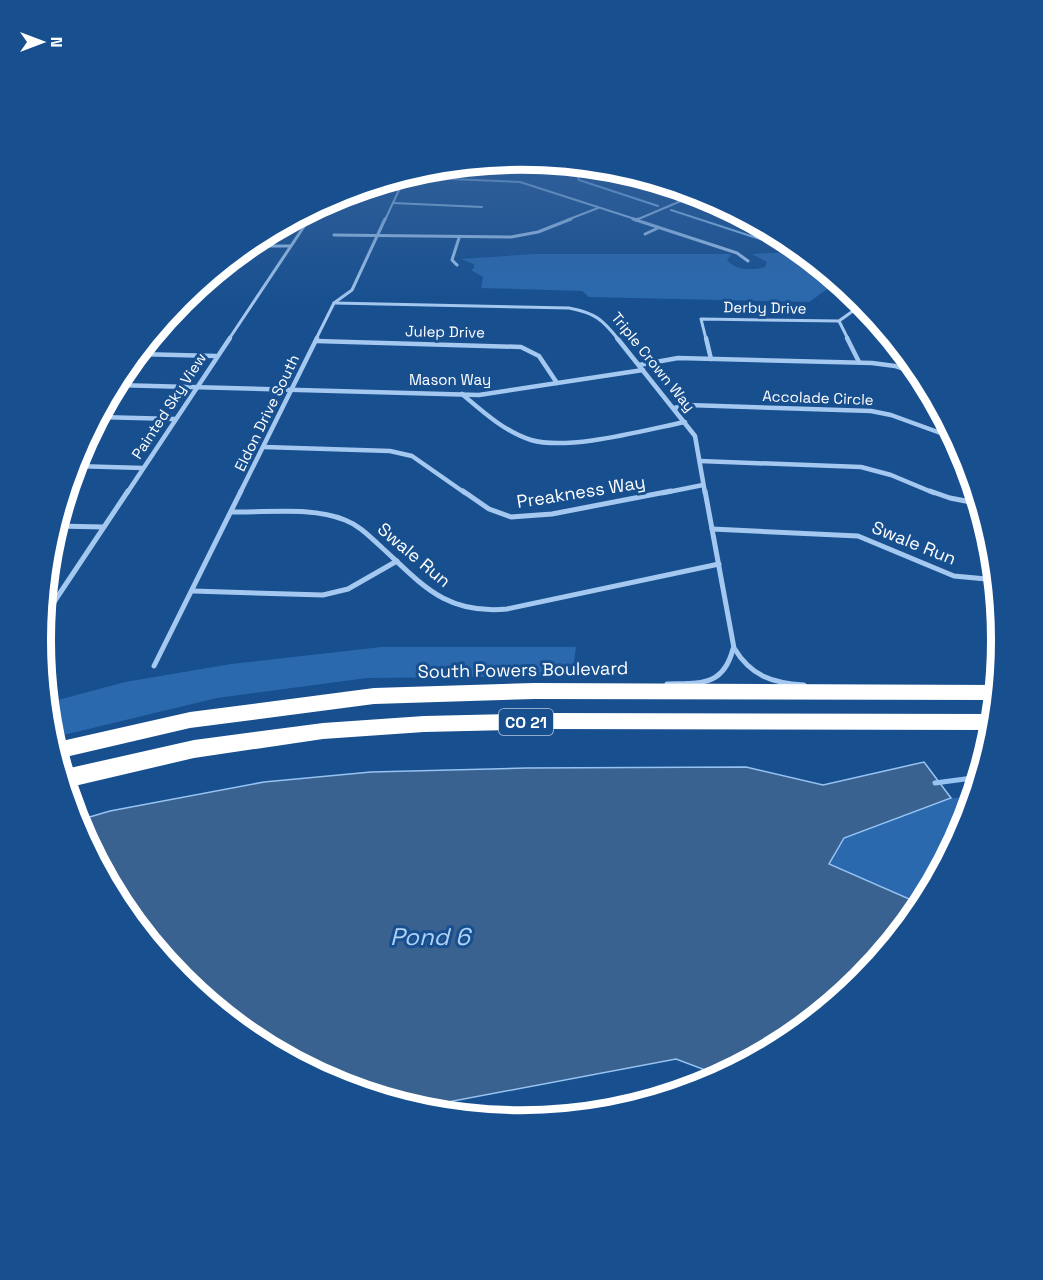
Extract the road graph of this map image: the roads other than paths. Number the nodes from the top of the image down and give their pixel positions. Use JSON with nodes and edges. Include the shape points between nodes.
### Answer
{"nodes":[{"id":1,"x":400,"y":188,"type":"edge"},
{"id":2,"x":537,"y":188,"type":"edge"},
{"id":3,"x":686,"y":199,"type":"edge"},
{"id":4,"x":393,"y":203,"type":"junction"},
{"id":5,"x":482,"y":207,"type":"dead end"},
{"id":6,"x":599,"y":208,"type":"junction"},
{"id":7,"x":635,"y":220,"type":"junction"},
{"id":8,"x":308,"y":221,"type":"edge"},
{"id":9,"x":658,"y":228,"type":"junction"},
{"id":10,"x":538,"y":232,"type":"junction"},
{"id":11,"x":645,"y":234,"type":"dead end"},
{"id":12,"x":334,"y":235,"type":"dead end"},
{"id":13,"x":546,"y":235,"type":"dead end"},
{"id":14,"x":377,"y":236,"type":"junction"},
{"id":15,"x":459,"y":238,"type":"junction"},
{"id":16,"x":265,"y":246,"type":"edge"},
{"id":17,"x":291,"y":246,"type":"junction"},
{"id":18,"x":748,"y":261,"type":"dead end"},
{"id":19,"x":457,"y":265,"type":"dead end"},
{"id":20,"x":334,"y":303,"type":"junction"},
{"id":21,"x":854,"y":310,"type":"joint"},
{"id":22,"x":858,"y":311,"type":"edge"},
{"id":23,"x":839,"y":321,"type":"junction"},
{"id":24,"x":316,"y":341,"type":"junction"},
{"id":25,"x":148,"y":354,"type":"edge"},
{"id":26,"x":216,"y":356,"type":"junction"},
{"id":27,"x":711,"y":359,"type":"junction"},
{"id":28,"x":860,"y":362,"type":"junction"},
{"id":29,"x":639,"y":365,"type":"junction"},
{"id":30,"x":643,"y":370,"type":"junction"},
{"id":31,"x":907,"y":371,"type":"edge"},
{"id":32,"x":557,"y":383,"type":"junction"},
{"id":33,"x":126,"y":385,"type":"edge"},
{"id":34,"x":196,"y":388,"type":"junction"},
{"id":35,"x":292,"y":390,"type":"junction"},
{"id":36,"x":462,"y":394,"type":"junction"},
{"id":37,"x":674,"y":408,"type":"junction"},
{"id":38,"x":108,"y":417,"type":"edge"},
{"id":39,"x":175,"y":419,"type":"junction"},
{"id":40,"x":685,"y":422,"type":"junction"},
{"id":41,"x":944,"y":434,"type":"edge"},
{"id":42,"x":264,"y":447,"type":"junction"},
{"id":43,"x":699,"y":461,"type":"junction"},
{"id":44,"x":85,"y":466,"type":"edge"},
{"id":45,"x":143,"y":468,"type":"junction"},
{"id":46,"x":703,"y":485,"type":"junction"},
{"id":47,"x":971,"y":502,"type":"edge"},
{"id":48,"x":231,"y":512,"type":"junction"},
{"id":49,"x":65,"y":526,"type":"edge"},
{"id":50,"x":104,"y":527,"type":"junction"},
{"id":51,"x":712,"y":529,"type":"junction"},
{"id":52,"x":397,"y":561,"type":"junction"},
{"id":53,"x":719,"y":564,"type":"junction"},
{"id":54,"x":988,"y":579,"type":"edge"},
{"id":55,"x":192,"y":591,"type":"junction"},
{"id":56,"x":52,"y":604,"type":"edge"},
{"id":57,"x":734,"y":648,"type":"junction"},
{"id":58,"x":154,"y":666,"type":"dead end"},
{"id":59,"x":556,"y":691,"type":"junction"},
{"id":60,"x":922,"y":692,"type":"junction"},
{"id":61,"x":989,"y":692,"type":"edge"},
{"id":62,"x":985,"y":722,"type":"edge"},
{"id":63,"x":64,"y":747,"type":"edge"},
{"id":64,"x":72,"y":777,"type":"edge"}],
"edges":[{"from":1,"to":4,"type":"street","name":"Eldon Drive South"},
{"from":2,"to":6,"type":"street"},
{"from":3,"to":7,"type":"street"},
{"from":4,"to":5,"type":"street"},
{"from":4,"to":14,"type":"street","name":"Eldon Drive South"},
{"from":6,"to":7,"type":"street"},
{"from":6,"to":10,"type":"street"},
{"from":7,"to":9,"type":"street"},
{"from":8,"to":17,"type":"street","name":"Painted Sky View"},
{"from":9,"to":11,"type":"street"},
{"from":9,"to":18,"type":"street","via":[[737,253]]},
{"from":10,"to":13,"type":"street"},
{"from":10,"to":15,"type":"street","via":[[504,238]]},
{"from":12,"to":14,"type":"street"},
{"from":14,"to":15,"type":"street"},
{"from":14,"to":20,"type":"street","name":"Eldon Drive South","via":[[352,290]]},
{"from":15,"to":19,"type":"street","via":[[452,260]]},
{"from":16,"to":17,"type":"street"},
{"from":17,"to":26,"type":"street","name":"Painted Sky View"},
{"from":20,"to":24,"type":"street","name":"Eldon Drive South"},
{"from":20,"to":29,"type":"street","name":"Triple Crown Way","via":[[578,309],[603,320]]},
{"from":21,"to":22,"type":"street"},
{"from":21,"to":23,"type":"street"},
{"from":23,"to":27,"type":"street","name":"Derby Drive","via":[[701,319]]},
{"from":23,"to":28,"type":"street"},
{"from":24,"to":32,"type":"street","name":"Julep Drive","via":[[511,345],[535,353]]},
{"from":24,"to":35,"type":"street","name":"Eldon Drive South"},
{"from":25,"to":26,"type":"street"},
{"from":26,"to":34,"type":"street","name":"Painted Sky View"},
{"from":27,"to":28,"type":"street"},
{"from":27,"to":29,"type":"street","via":[[678,358]]},
{"from":28,"to":31,"type":"street","via":[[884,363]]},
{"from":29,"to":30,"type":"street","name":"Triple Crown Way"},
{"from":30,"to":32,"type":"street","name":"Mason Way"},
{"from":30,"to":37,"type":"street","name":"Triple Crown Way"},
{"from":32,"to":36,"type":"street","name":"Mason Way"},
{"from":33,"to":34,"type":"street","name":"Mason Way"},
{"from":34,"to":35,"type":"street","name":"Mason Way"},
{"from":34,"to":39,"type":"street","name":"Painted Sky View"},
{"from":35,"to":36,"type":"street","name":"Mason Way"},
{"from":35,"to":42,"type":"street","name":"Eldon Drive South"},
{"from":36,"to":40,"type":"street","via":[[524,437],[541,442],[563,442]]},
{"from":37,"to":40,"type":"street","name":"Triple Crown Way"},
{"from":37,"to":41,"type":"street","name":"Accolade Circle","via":[[688,405],[882,412]]},
{"from":38,"to":39,"type":"street"},
{"from":39,"to":45,"type":"street","name":"Painted Sky View"},
{"from":40,"to":43,"type":"street","name":"Triple Crown Way","via":[[695,436]]},
{"from":42,"to":46,"type":"street","name":"Preakness Way","via":[[390,451],[412,456],[489,509],[511,517],[552,514]]},
{"from":42,"to":48,"type":"street","name":"Eldon Drive South"},
{"from":43,"to":46,"type":"street","name":"Triple Crown Way"},
{"from":43,"to":47,"type":"street","via":[[861,467]]},
{"from":44,"to":45,"type":"street"},
{"from":45,"to":50,"type":"street","name":"Painted Sky View"},
{"from":46,"to":51,"type":"street","name":"Triple Crown Way"},
{"from":48,"to":52,"type":"street","name":"Swale Run","via":[[336,516],[356,526]]},
{"from":48,"to":55,"type":"street","name":"Eldon Drive South"},
{"from":49,"to":50,"type":"street"},
{"from":50,"to":56,"type":"street","name":"Painted Sky View"},
{"from":51,"to":53,"type":"street","name":"Triple Crown Way"},
{"from":51,"to":54,"type":"street","name":"Swale Run","via":[[858,536],[954,576]]},
{"from":52,"to":53,"type":"street","name":"Swale Run","via":[[439,597],[479,613]]},
{"from":52,"to":55,"type":"street","via":[[348,589],[323,596]]},
{"from":53,"to":57,"type":"street","name":"Triple Crown Way"},
{"from":55,"to":58,"type":"street","name":"Eldon Drive South"},
{"from":57,"to":59,"type":"street","via":[[726,671],[708,682]]},
{"from":57,"to":60,"type":"street","name":"Triple Crown Way","via":[[751,671],[778,683]]},
{"from":59,"to":60,"type":"highway","name":"South Powers Boulevard","number":"CO 21"},
{"from":59,"to":63,"type":"highway","name":"South Powers Boulevard","number":"CO 21","via":[[364,697],[190,720]]},
{"from":60,"to":61,"type":"highway","name":"South Powers Boulevard","number":"CO 21"},
{"from":62,"to":64,"type":"highway","number":"CO 21","via":[[546,721],[400,725],[194,749]]}]}
